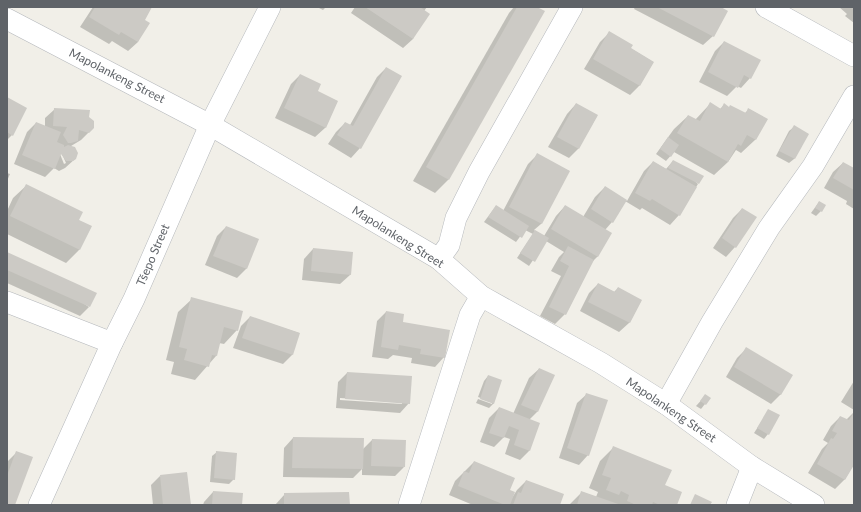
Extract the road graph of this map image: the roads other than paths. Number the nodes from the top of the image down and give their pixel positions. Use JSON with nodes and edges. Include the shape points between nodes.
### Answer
{"nodes":[{"id":1,"x":270,"y":7,"type":"edge"},
{"id":2,"x":572,"y":7,"type":"edge"},
{"id":3,"x":766,"y":7,"type":"edge"},
{"id":4,"x":7,"y":19,"type":"edge"},
{"id":5,"x":854,"y":56,"type":"edge"},
{"id":6,"x":854,"y":96,"type":"edge"},
{"id":7,"x":210,"y":125,"type":"junction"},
{"id":8,"x":439,"y":260,"type":"junction"},
{"id":9,"x":481,"y":296,"type":"junction"},
{"id":10,"x":7,"y":302,"type":"edge"},
{"id":11,"x":112,"y":343,"type":"junction"},
{"id":12,"x":666,"y":404,"type":"junction"},
{"id":13,"x":752,"y":467,"type":"junction"},
{"id":14,"x":39,"y":505,"type":"edge"},
{"id":15,"x":409,"y":505,"type":"edge"},
{"id":16,"x":737,"y":505,"type":"edge"},
{"id":17,"x":814,"y":505,"type":"edge"}],
"edges":[{"from":1,"to":7,"type":"street","name":"Tšepo Street"},
{"from":2,"to":8,"type":"street","via":[[479,172],[456,218],[449,245]]},
{"from":3,"to":5,"type":"street"},
{"from":4,"to":7,"type":"street","name":"Mapolankeng Street"},
{"from":6,"to":12,"type":"street","via":[[813,166],[769,228]]},
{"from":7,"to":8,"type":"street","name":"Mapolankeng Street"},
{"from":7,"to":11,"type":"street","name":"Tšepo Street","via":[[134,299]]},
{"from":8,"to":9,"type":"street","name":"Mapolankeng Street"},
{"from":9,"to":12,"type":"street","name":"Mapolankeng Street","via":[[601,363]]},
{"from":9,"to":15,"type":"street","via":[[470,316]]},
{"from":10,"to":11,"type":"street"},
{"from":11,"to":14,"type":"street","name":"Tšepo Street"},
{"from":12,"to":13,"type":"street","name":"Mapolankeng Street"},
{"from":13,"to":16,"type":"street"},
{"from":13,"to":17,"type":"street","name":"Mapolankeng Street"}]}
